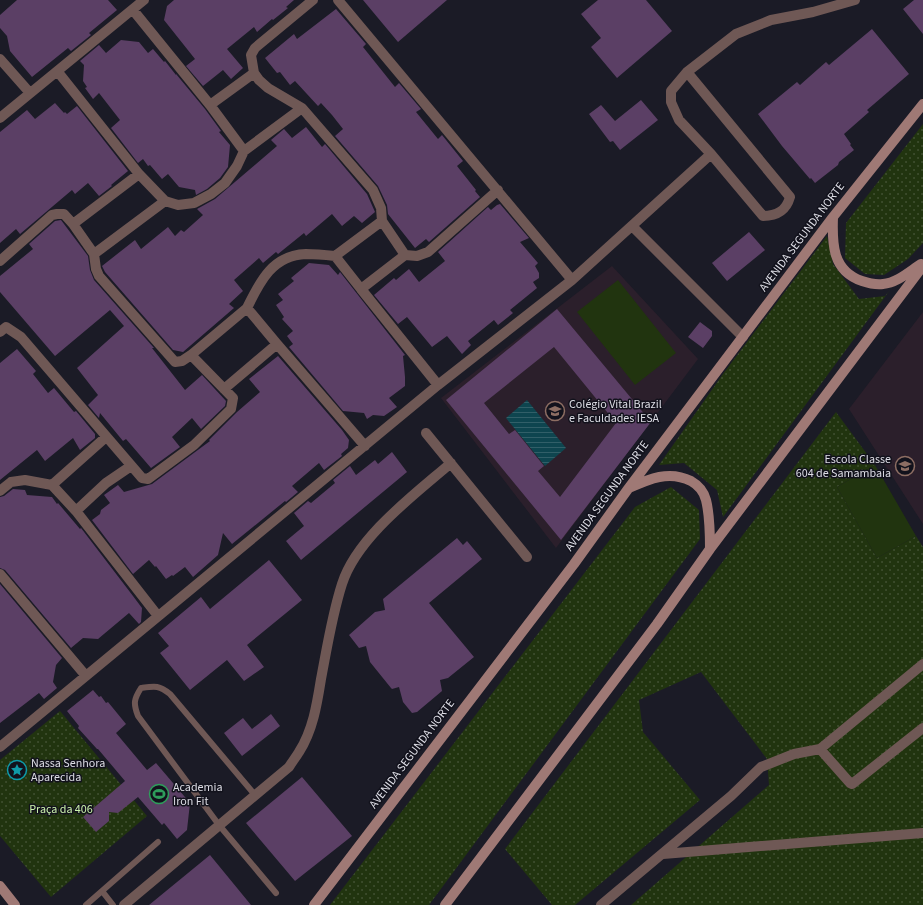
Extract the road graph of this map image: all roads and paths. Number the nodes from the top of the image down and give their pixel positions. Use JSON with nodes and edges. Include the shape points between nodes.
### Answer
{"nodes":[{"id":1,"x":144,"y":0,"type":"edge"},
{"id":2,"x":313,"y":0,"type":"edge"},
{"id":3,"x":338,"y":0,"type":"edge"},
{"id":4,"x":855,"y":0,"type":"edge"},
{"id":5,"x":133,"y":10,"type":"junction"},
{"id":6,"x":0,"y":59,"type":"edge"},
{"id":7,"x":58,"y":72,"type":"junction"},
{"id":8,"x":687,"y":72,"type":"junction"},
{"id":9,"x":254,"y":73,"type":"junction"},
{"id":10,"x":30,"y":93,"type":"junction"},
{"id":11,"x":923,"y":104,"type":"edge"},
{"id":12,"x":210,"y":105,"type":"junction"},
{"id":13,"x":302,"y":108,"type":"junction"},
{"id":14,"x":0,"y":118,"type":"edge"},
{"id":15,"x":244,"y":151,"type":"junction"},
{"id":16,"x":711,"y":154,"type":"junction"},
{"id":17,"x":139,"y":174,"type":"junction"},
{"id":18,"x":498,"y":190,"type":"junction"},
{"id":19,"x":165,"y":201,"type":"junction"},
{"id":20,"x":833,"y":217,"type":"junction"},
{"id":21,"x":382,"y":221,"type":"junction"},
{"id":22,"x":73,"y":224,"type":"junction"},
{"id":23,"x":632,"y":226,"type":"junction"},
{"id":24,"x":94,"y":254,"type":"junction"},
{"id":25,"x":405,"y":255,"type":"junction"},
{"id":26,"x":335,"y":256,"type":"junction"},
{"id":27,"x":0,"y":261,"type":"edge"},
{"id":28,"x":923,"y":263,"type":"edge"},
{"id":29,"x":923,"y":266,"type":"edge"},
{"id":30,"x":572,"y":280,"type":"junction"},
{"id":31,"x":361,"y":289,"type":"junction"},
{"id":32,"x":247,"y":308,"type":"junction"},
{"id":33,"x":2,"y":327,"type":"edge"},
{"id":34,"x":743,"y":337,"type":"junction"},
{"id":35,"x":277,"y":344,"type":"junction"},
{"id":36,"x":191,"y":355,"type":"junction"},
{"id":37,"x":438,"y":384,"type":"junction"},
{"id":38,"x":224,"y":389,"type":"junction"},
{"id":39,"x":426,"y":433,"type":"dead end"},
{"id":40,"x":106,"y":437,"type":"junction"},
{"id":41,"x":365,"y":446,"type":"junction"},
{"id":42,"x":450,"y":463,"type":"junction"},
{"id":43,"x":131,"y":466,"type":"junction"},
{"id":44,"x":52,"y":485,"type":"junction"},
{"id":45,"x":628,"y":488,"type":"junction"},
{"id":46,"x":0,"y":491,"type":"edge"},
{"id":47,"x":76,"y":511,"type":"junction"},
{"id":48,"x":710,"y":549,"type":"junction"},
{"id":49,"x":527,"y":557,"type":"dead end"},
{"id":50,"x":0,"y":574,"type":"edge"},
{"id":51,"x":158,"y":616,"type":"junction"},
{"id":52,"x":923,"y":664,"type":"edge"},
{"id":53,"x":86,"y":676,"type":"junction"},
{"id":54,"x":923,"y":728,"type":"edge"},
{"id":55,"x":0,"y":746,"type":"edge"},
{"id":56,"x":820,"y":749,"type":"junction"},
{"id":57,"x":255,"y":795,"type":"junction"},
{"id":58,"x":219,"y":825,"type":"junction"},
{"id":59,"x":923,"y":833,"type":"edge"},
{"id":60,"x":158,"y":842,"type":"dead end"},
{"id":61,"x":663,"y":854,"type":"junction"},
{"id":62,"x":0,"y":887,"type":"edge"},
{"id":63,"x":102,"y":891,"type":"junction"},
{"id":64,"x":276,"y":893,"type":"dead end"},
{"id":65,"x":15,"y":905,"type":"edge"},
{"id":66,"x":86,"y":905,"type":"edge"},
{"id":67,"x":113,"y":905,"type":"edge"},
{"id":68,"x":124,"y":905,"type":"edge"},
{"id":69,"x":314,"y":905,"type":"edge"},
{"id":70,"x":445,"y":905,"type":"edge"},
{"id":71,"x":601,"y":905,"type":"edge"}],
"edges":[{"from":1,"to":5,"type":"street"},
{"from":2,"to":9,"type":"street","via":[[254,48],[251,55]]},
{"from":3,"to":18,"type":"street"},
{"from":4,"to":8,"type":"street","via":[[771,20],[736,34]]},
{"from":5,"to":7,"type":"street"},
{"from":5,"to":12,"type":"street"},
{"from":6,"to":10,"type":"street"},
{"from":7,"to":10,"type":"street"},
{"from":7,"to":17,"type":"street"},
{"from":8,"to":16,"type":"street","via":[[671,91],[671,102],[679,120]]},
{"from":8,"to":16,"type":"street","via":[[790,197],[788,205],[782,212],[763,216]]},
{"from":9,"to":12,"type":"street"},
{"from":9,"to":13,"type":"street","via":[[268,88]]},
{"from":10,"to":14,"type":"street"},
{"from":11,"to":20,"type":"main road","name":"AVENIDA SEGUNDA NORTE"},
{"from":12,"to":15,"type":"street"},
{"from":13,"to":15,"type":"street"},
{"from":13,"to":21,"type":"street","via":[[373,190],[381,208]]},
{"from":15,"to":19,"type":"street","via":[[225,183],[211,194],[194,203],[178,205]]},
{"from":16,"to":23,"type":"street"},
{"from":17,"to":19,"type":"street"},
{"from":17,"to":22,"type":"street"},
{"from":18,"to":25,"type":"street","via":[[428,252],[417,256]]},
{"from":18,"to":30,"type":"street"},
{"from":19,"to":24,"type":"street"},
{"from":20,"to":28,"type":"main road","via":[[832,238],[836,256],[842,268],[855,279],[884,284]]},
{"from":20,"to":34,"type":"main road","name":"AVENIDA SEGUNDA NORTE"},
{"from":21,"to":25,"type":"street"},
{"from":21,"to":26,"type":"street"},
{"from":22,"to":24,"type":"street"},
{"from":22,"to":27,"type":"street","via":[[64,214],[52,215]]},
{"from":23,"to":30,"type":"street"},
{"from":23,"to":34,"type":"street"},
{"from":24,"to":36,"type":"street","via":[[99,276],[175,362],[182,362]]},
{"from":25,"to":31,"type":"street"},
{"from":26,"to":31,"type":"street"},
{"from":26,"to":32,"type":"street","via":[[306,254],[281,261],[268,271]]},
{"from":29,"to":48,"type":"main road"},
{"from":30,"to":37,"type":"street"},
{"from":31,"to":37,"type":"street"},
{"from":32,"to":35,"type":"street"},
{"from":32,"to":36,"type":"street"},
{"from":33,"to":40,"type":"street","via":[[21,337]]},
{"from":34,"to":45,"type":"main road","name":"AVENIDA SEGUNDA NORTE"},
{"from":35,"to":38,"type":"street"},
{"from":35,"to":41,"type":"street"},
{"from":36,"to":38,"type":"street"},
{"from":37,"to":41,"type":"street"},
{"from":38,"to":43,"type":"street","via":[[233,398],[231,409],[194,446],[148,479],[142,478]]},
{"from":39,"to":42,"type":"street"},
{"from":40,"to":43,"type":"street"},
{"from":40,"to":44,"type":"street"},
{"from":41,"to":51,"type":"street"},
{"from":42,"to":49,"type":"street"},
{"from":42,"to":57,"type":"street","via":[[398,509],[356,555],[342,583],[330,631],[316,710],[308,732],[300,751],[289,767]]},
{"from":43,"to":47,"type":"street","via":[[106,483]]},
{"from":44,"to":46,"type":"street","via":[[25,480],[10,482]]},
{"from":44,"to":47,"type":"street"},
{"from":45,"to":48,"type":"main road","via":[[649,479],[668,475],[684,477],[697,485],[706,498]]},
{"from":45,"to":69,"type":"main road","name":"AVENIDA SEGUNDA NORTE","via":[[574,564]]},
{"from":47,"to":51,"type":"street"},
{"from":48,"to":70,"type":"main road","via":[[657,624]]},
{"from":50,"to":53,"type":"street"},
{"from":51,"to":53,"type":"street"},
{"from":52,"to":56,"type":"street"},
{"from":53,"to":55,"type":"street"},
{"from":54,"to":56,"type":"street","via":[[852,784]]},
{"from":56,"to":61,"type":"street","via":[[794,754],[761,767]]},
{"from":57,"to":58,"type":"street"},
{"from":57,"to":58,"type":"lane","via":[[170,694],[162,688],[141,688],[135,697],[134,707],[138,716]]},
{"from":58,"to":64,"type":"lane"},
{"from":58,"to":68,"type":"street"},
{"from":59,"to":61,"type":"street"},
{"from":60,"to":63,"type":"lane"},
{"from":61,"to":71,"type":"street"},
{"from":62,"to":65,"type":"main road"},
{"from":63,"to":66,"type":"lane"},
{"from":63,"to":67,"type":"lane"}]}
